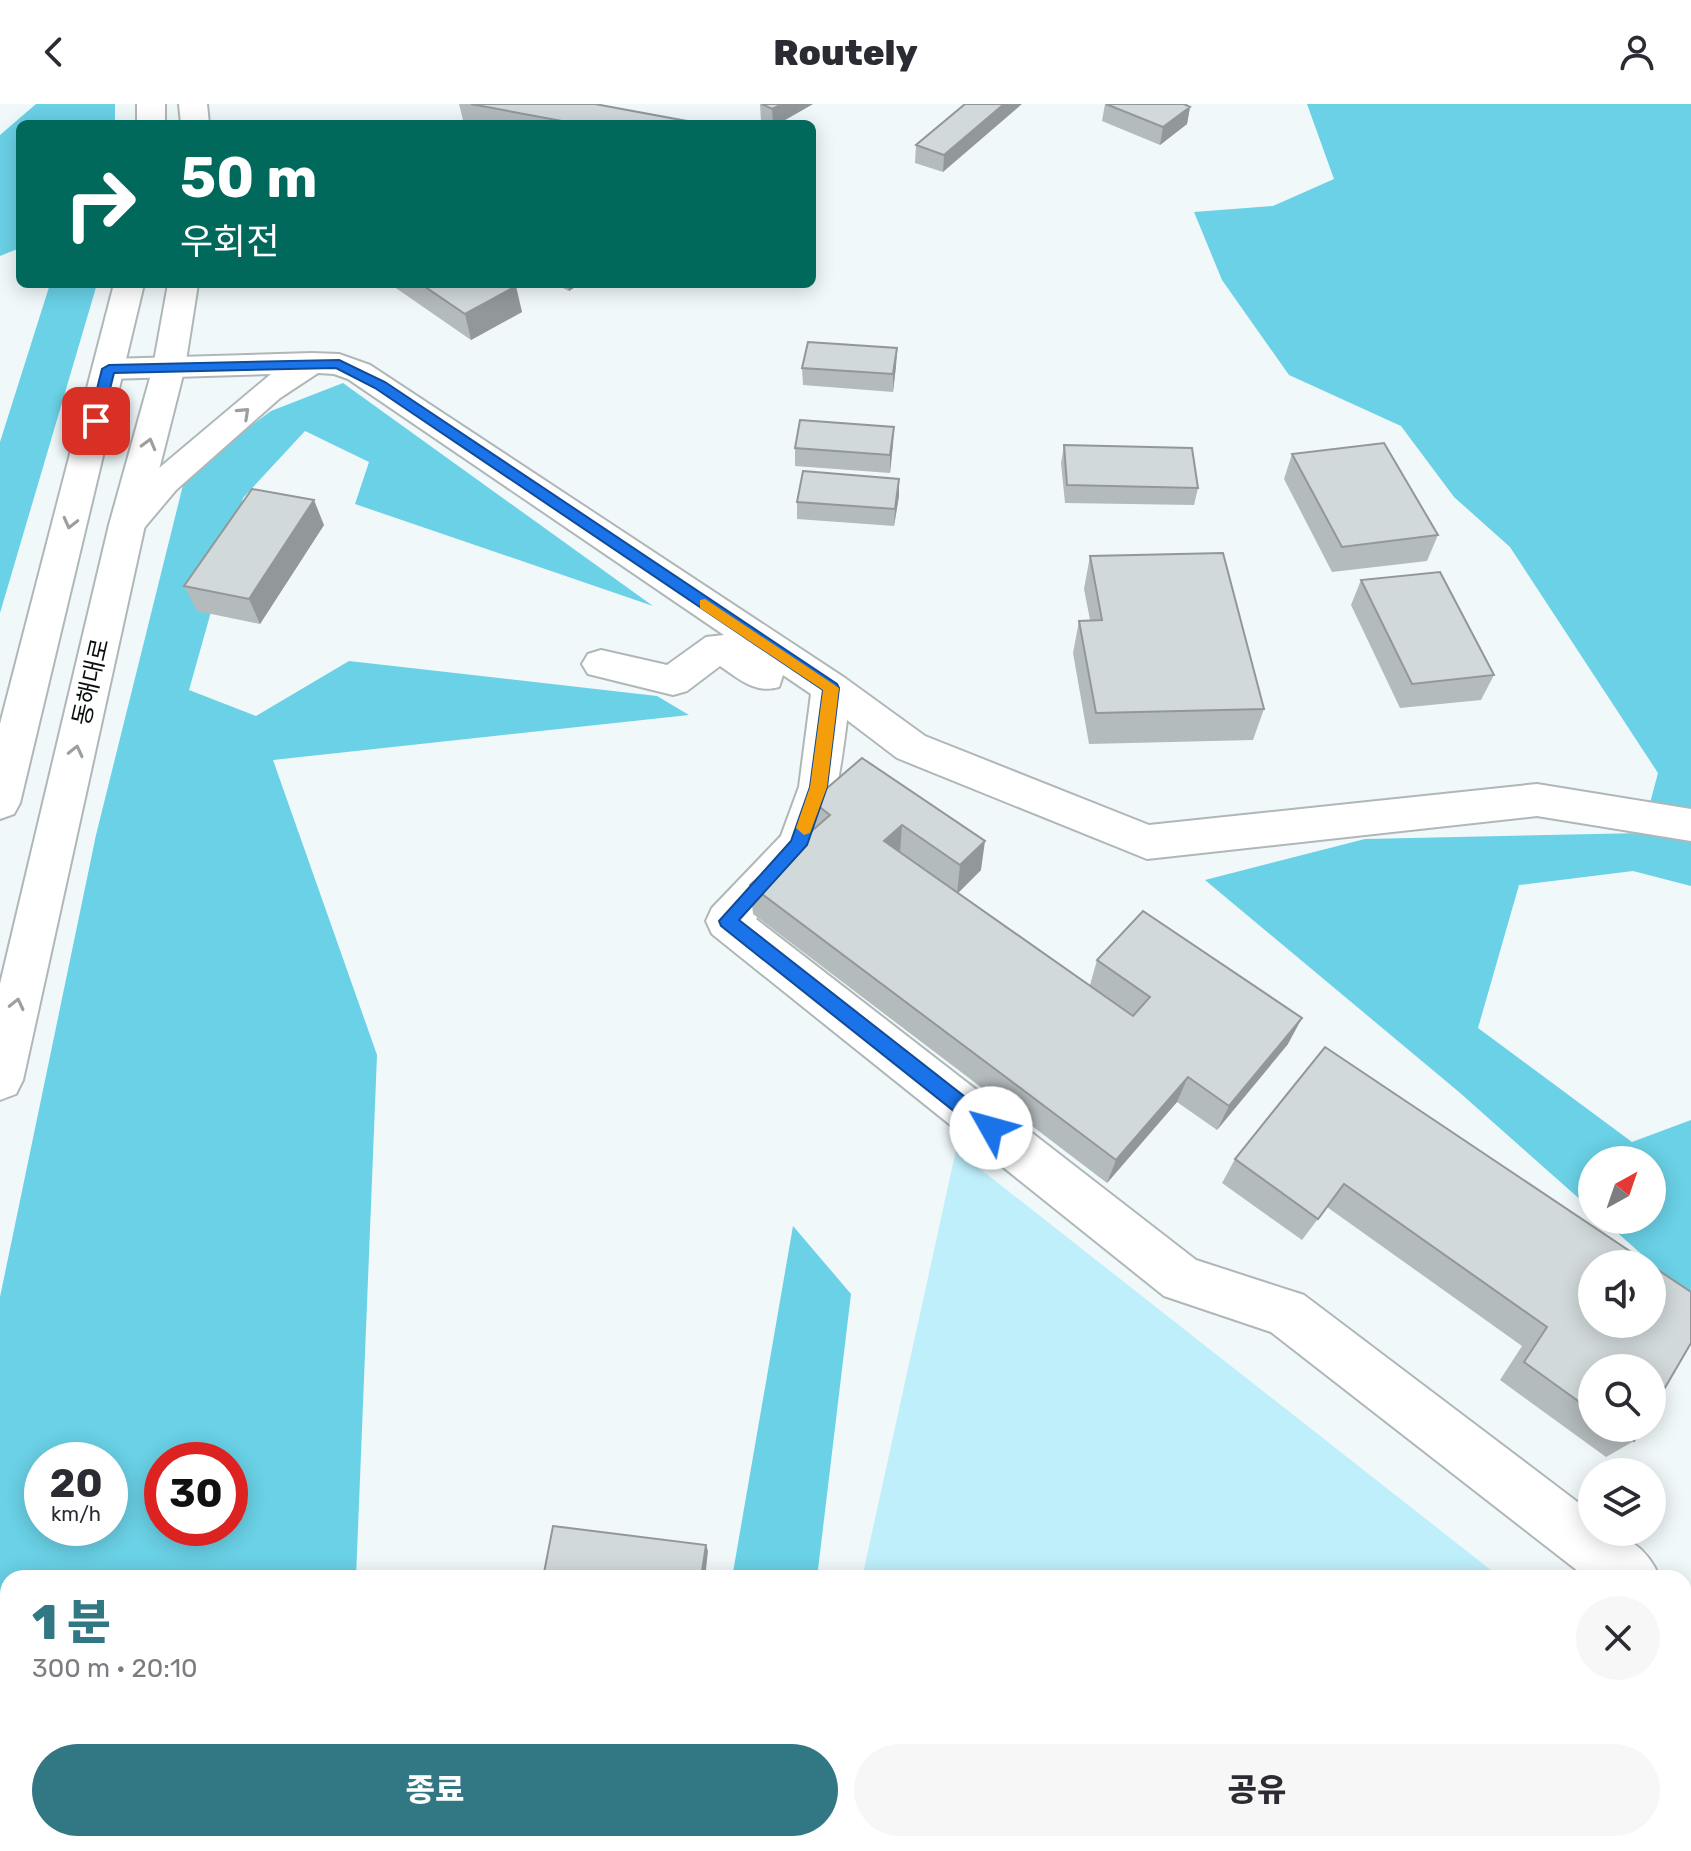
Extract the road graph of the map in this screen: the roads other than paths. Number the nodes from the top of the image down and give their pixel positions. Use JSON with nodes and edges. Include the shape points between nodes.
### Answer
{"nodes":[{"id":1,"x":128,"y":288,"type":"edge"},
{"id":2,"x":182,"y":288,"type":"edge"},
{"id":3,"x":312,"y":363,"type":"junction"},
{"id":4,"x":169,"y":367,"type":"junction"},
{"id":5,"x":109,"y":369,"type":"junction"},
{"id":6,"x":127,"y":525,"type":"junction"},
{"id":7,"x":601,"y":664,"type":"dead end"},
{"id":8,"x":829,"y":703,"type":"junction"},
{"id":9,"x":0,"y":803,"type":"edge"},
{"id":10,"x":1691,"y":825,"type":"edge"},
{"id":11,"x":0,"y":1080,"type":"edge"},
{"id":12,"x":1622,"y":1570,"type":"edge"}],
"edges":[{"from":1,"to":5,"type":"street"},
{"from":2,"to":4,"type":"street","name":"동해대로"},
{"from":3,"to":4,"type":"street"},
{"from":6,"to":3,"type":"street","one_way":true,"via":[[164,482],[268,391]]},
{"from":3,"to":8,"type":"street","via":[[339,364],[359,372]]},
{"from":4,"to":5,"type":"street"},
{"from":6,"to":4,"type":"street","name":"동해대로","one_way":true},
{"from":5,"to":9,"type":"street","one_way":true},
{"from":11,"to":6,"type":"street","name":"동해대로","one_way":true},
{"from":7,"to":8,"type":"street","via":[[673,681],[719,647]]},
{"from":8,"to":10,"type":"street","via":[[911,747],[1147,842],[1537,800]]},
{"from":8,"to":12,"type":"street","via":[[819,787],[798,845],[727,921],[1182,1279],[1286,1312]]}]}
